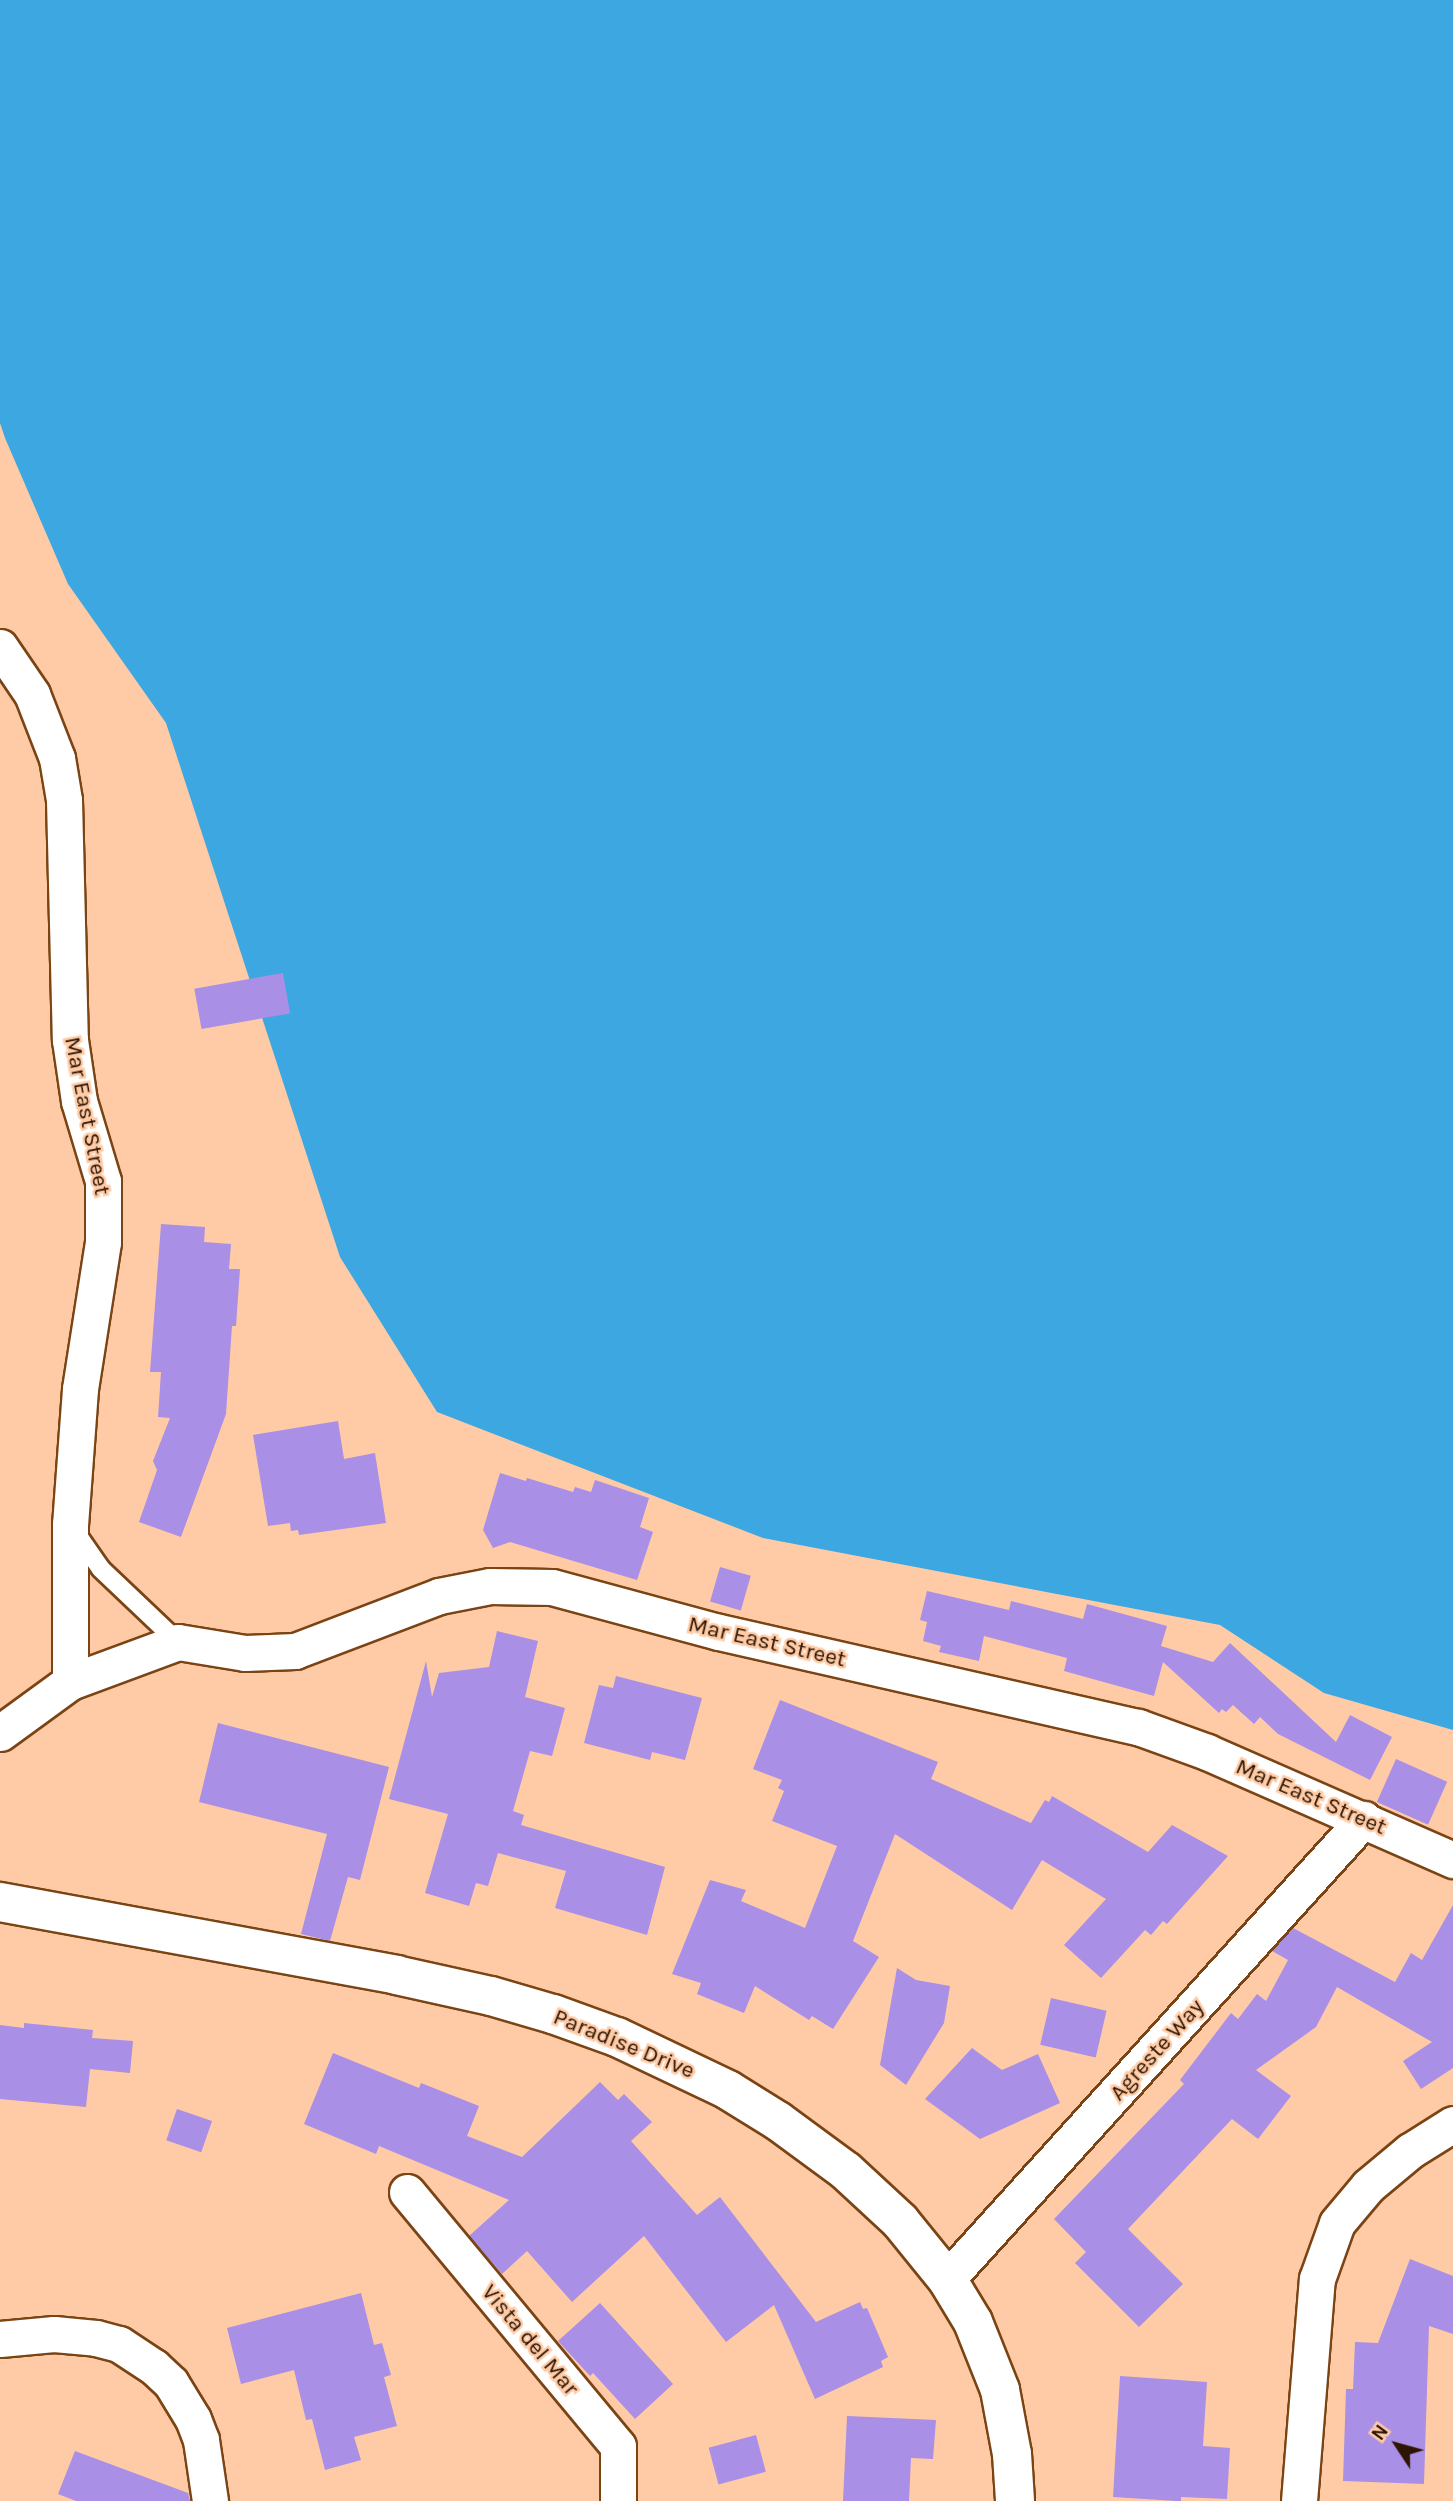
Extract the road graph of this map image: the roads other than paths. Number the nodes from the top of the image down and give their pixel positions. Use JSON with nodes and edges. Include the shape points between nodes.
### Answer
{"nodes":[{"id":1,"x":0,"y":647,"type":"edge"},
{"id":2,"x":70,"y":1524,"type":"junction"},
{"id":3,"x":178,"y":1642,"type":"junction"},
{"id":4,"x":71,"y":1682,"type":"junction"},
{"id":5,"x":0,"y":1733,"type":"edge"},
{"id":6,"x":1364,"y":1819,"type":"junction"},
{"id":7,"x":1453,"y":1860,"type":"edge"},
{"id":8,"x":0,"y":1902,"type":"edge"},
{"id":9,"x":1453,"y":2124,"type":"edge"},
{"id":10,"x":407,"y":2192,"type":"dead end"},
{"id":11,"x":947,"y":2279,"type":"junction"},
{"id":12,"x":0,"y":2339,"type":"edge"},
{"id":13,"x":210,"y":2501,"type":"edge"},
{"id":14,"x":618,"y":2501,"type":"edge"},
{"id":15,"x":1015,"y":2501,"type":"edge"},
{"id":16,"x":1299,"y":2501,"type":"edge"}],
"edges":[{"from":1,"to":2,"type":"street","name":"Mar East Street","via":[[32,694],[57,758],[64,800],[70,1040],[79,1101],[103,1181],[103,1242],[80,1389]]},
{"from":2,"to":3,"type":"lane","via":[[101,1569]]},
{"from":2,"to":4,"type":"street","name":"Mar East Street"},
{"from":3,"to":4,"type":"street","name":"Mar East Street"},
{"from":3,"to":6,"type":"street","name":"Mar East Street","via":[[245,1653],[295,1651],[439,1596],[490,1586],[552,1587],[719,1632],[1138,1727]]},
{"from":4,"to":5,"type":"street","name":"Mar East Street"},
{"from":6,"to":7,"type":"street","name":"Mar East Street"},
{"from":6,"to":11,"type":"street","name":"Agreste Way"},
{"from":8,"to":11,"type":"street","name":"Paradise Drive","via":[[440,1984],[554,2014],[627,2042],[728,2090],[825,2154],[900,2221]]},
{"from":9,"to":16,"type":"street","via":[[1410,2151],[1368,2186],[1337,2223],[1317,2279]]},
{"from":10,"to":14,"type":"street","name":"Vista del Mar","via":[[618,2446]]},
{"from":11,"to":15,"type":"street","name":"Paradise Drive","via":[[973,2322],[1000,2390]]},
{"from":12,"to":13,"type":"street","via":[[54,2334],[96,2338],[119,2344],[154,2367],[171,2383],[193,2419],[201,2440]]}]}
